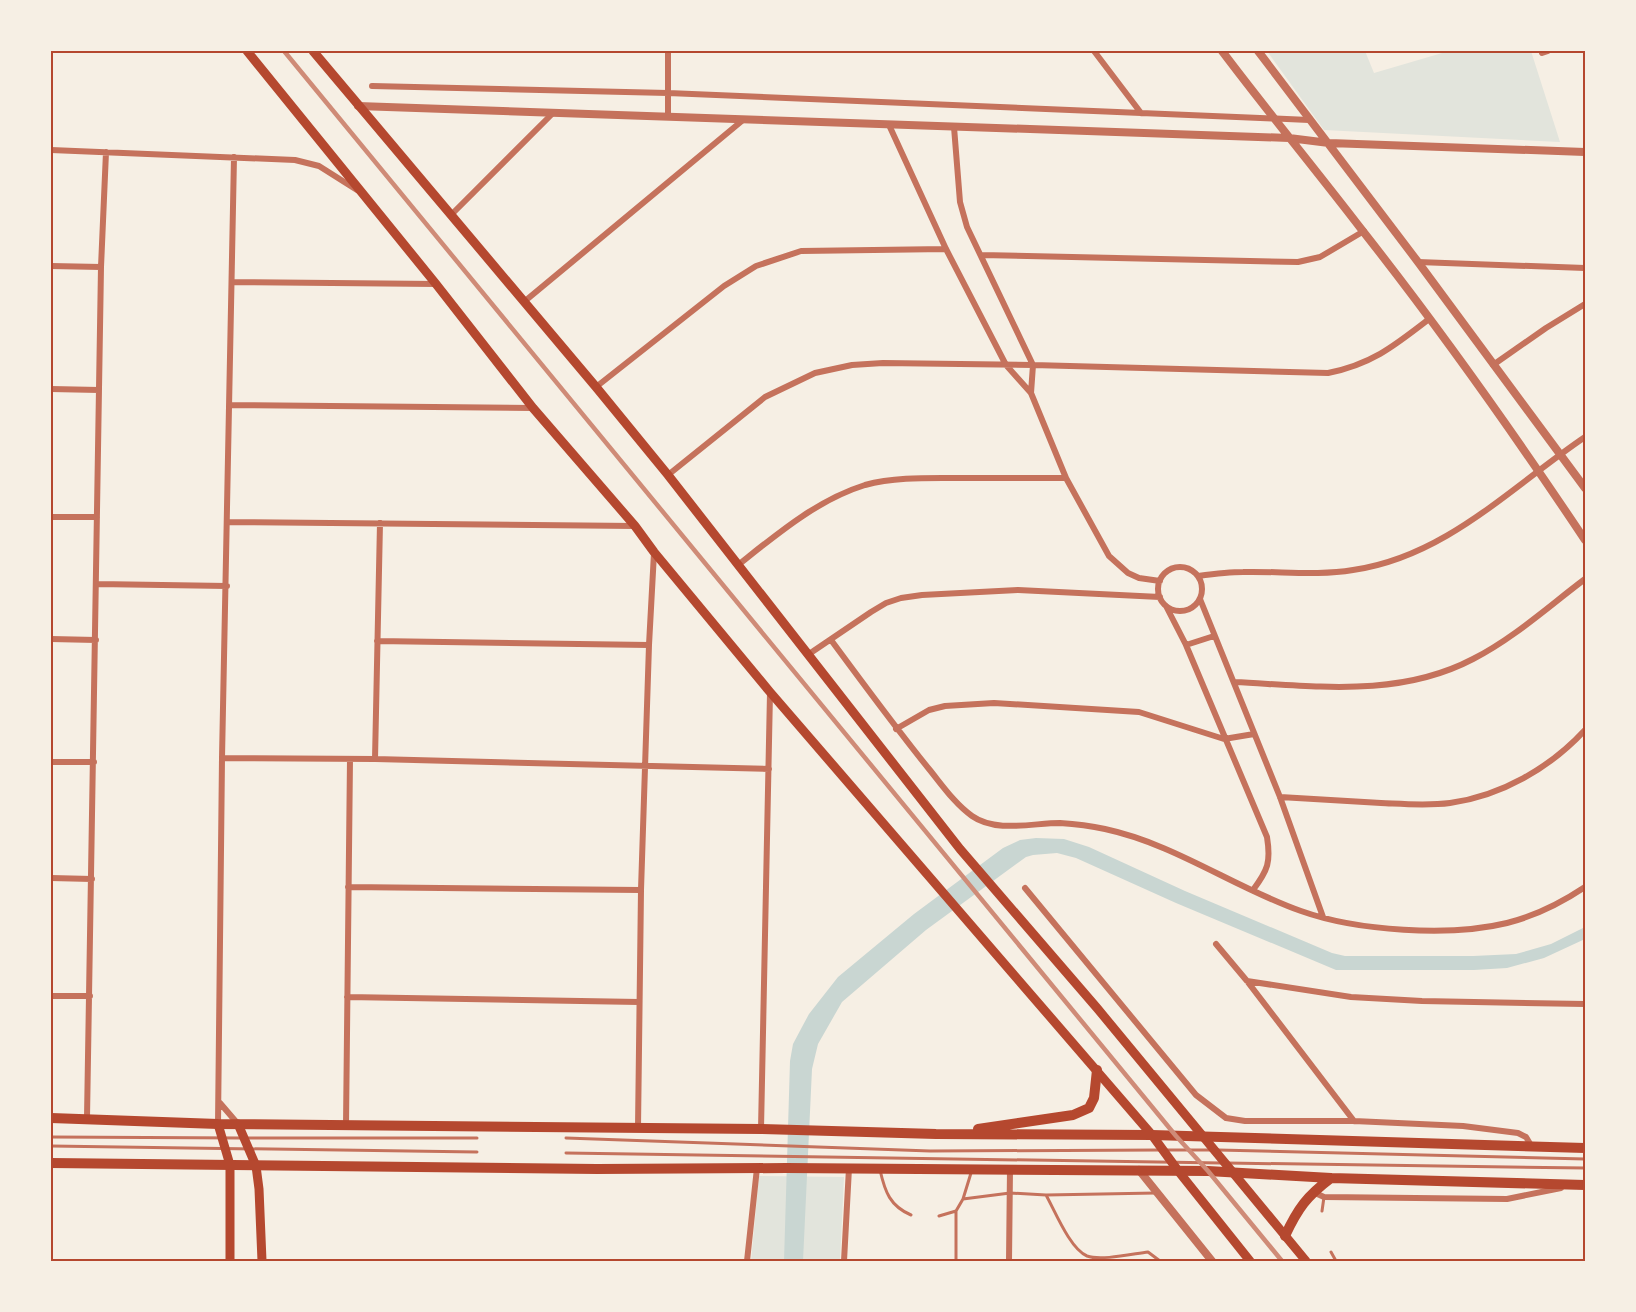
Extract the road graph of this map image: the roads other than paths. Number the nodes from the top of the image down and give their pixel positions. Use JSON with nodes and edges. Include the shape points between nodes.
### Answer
{"nodes":[{"id":1,"x":247,"y":51,"type":"edge"},
{"id":2,"x":313,"y":51,"type":"edge"},
{"id":3,"x":668,"y":51,"type":"edge"},
{"id":4,"x":1094,"y":51,"type":"edge"},
{"id":5,"x":1222,"y":51,"type":"edge"},
{"id":6,"x":1258,"y":51,"type":"edge"},
{"id":7,"x":372,"y":86,"type":"dead end"},
{"id":8,"x":668,"y":93,"type":"junction"},
{"id":9,"x":358,"y":106,"type":"junction"},
{"id":10,"x":553,"y":113,"type":"junction"},
{"id":11,"x":1141,"y":114,"type":"junction"},
{"id":12,"x":668,"y":117,"type":"junction"},
{"id":13,"x":1273,"y":119,"type":"junction"},
{"id":14,"x":743,"y":120,"type":"junction"},
{"id":15,"x":1309,"y":120,"type":"junction"},
{"id":16,"x":889,"y":126,"type":"junction"},
{"id":17,"x":954,"y":128,"type":"junction"},
{"id":18,"x":1289,"y":138,"type":"junction"},
{"id":19,"x":1329,"y":143,"type":"junction"},
{"id":20,"x":51,"y":150,"type":"edge"},
{"id":21,"x":106,"y":152,"type":"junction"},
{"id":22,"x":1585,"y":152,"type":"edge"},
{"id":23,"x":234,"y":157,"type":"junction"},
{"id":24,"x":365,"y":195,"type":"junction"},
{"id":25,"x":452,"y":214,"type":"junction"},
{"id":26,"x":1364,"y":231,"type":"junction"},
{"id":27,"x":946,"y":249,"type":"junction"},
{"id":28,"x":981,"y":255,"type":"junction"},
{"id":29,"x":1418,"y":262,"type":"junction"},
{"id":30,"x":51,"y":266,"type":"edge"},
{"id":31,"x":101,"y":267,"type":"junction"},
{"id":32,"x":1585,"y":268,"type":"edge"},
{"id":33,"x":232,"y":282,"type":"junction"},
{"id":34,"x":436,"y":284,"type":"junction"},
{"id":35,"x":525,"y":301,"type":"junction"},
{"id":36,"x":1585,"y":304,"type":"edge"},
{"id":37,"x":1429,"y":319,"type":"junction"},
{"id":38,"x":1006,"y":365,"type":"junction"},
{"id":39,"x":1033,"y":365,"type":"junction"},
{"id":40,"x":1493,"y":365,"type":"junction"},
{"id":41,"x":596,"y":387,"type":"junction"},
{"id":42,"x":51,"y":389,"type":"edge"},
{"id":43,"x":99,"y":390,"type":"junction"},
{"id":44,"x":1031,"y":393,"type":"junction"},
{"id":45,"x":230,"y":405,"type":"junction"},
{"id":46,"x":533,"y":408,"type":"junction"},
{"id":47,"x":1585,"y":437,"type":"edge"},
{"id":48,"x":1561,"y":454,"type":"junction"},
{"id":49,"x":1538,"y":470,"type":"junction"},
{"id":50,"x":668,"y":475,"type":"junction"},
{"id":51,"x":1066,"y":478,"type":"junction"},
{"id":52,"x":1585,"y":488,"type":"edge"},
{"id":53,"x":51,"y":517,"type":"edge"},
{"id":54,"x":97,"y":517,"type":"junction"},
{"id":55,"x":228,"y":522,"type":"junction"},
{"id":56,"x":380,"y":523,"type":"junction"},
{"id":57,"x":635,"y":526,"type":"junction"},
{"id":58,"x":1585,"y":540,"type":"edge"},
{"id":59,"x":654,"y":552,"type":"junction"},
{"id":60,"x":738,"y":565,"type":"junction"},
{"id":61,"x":1198,"y":576,"type":"junction"},
{"id":62,"x":1585,"y":579,"type":"edge"},
{"id":63,"x":1160,"y":581,"type":"junction"},
{"id":64,"x":97,"y":584,"type":"junction"},
{"id":65,"x":227,"y":586,"type":"junction"},
{"id":66,"x":1160,"y":597,"type":"junction"},
{"id":67,"x":1200,"y":598,"type":"junction"},
{"id":68,"x":1166,"y":606,"type":"junction"},
{"id":69,"x":1214,"y":636,"type":"junction"},
{"id":70,"x":51,"y":639,"type":"edge"},
{"id":71,"x":96,"y":640,"type":"junction"},
{"id":72,"x":378,"y":640,"type":"junction"},
{"id":73,"x":831,"y":640,"type":"junction"},
{"id":74,"x":649,"y":645,"type":"junction"},
{"id":75,"x":1186,"y":645,"type":"junction"},
{"id":76,"x":809,"y":654,"type":"junction"},
{"id":77,"x":1235,"y":682,"type":"junction"},
{"id":78,"x":770,"y":692,"type":"junction"},
{"id":79,"x":896,"y":729,"type":"junction"},
{"id":80,"x":1585,"y":730,"type":"edge"},
{"id":81,"x":1254,"y":734,"type":"junction"},
{"id":82,"x":1224,"y":739,"type":"junction"},
{"id":83,"x":222,"y":758,"type":"junction"},
{"id":84,"x":350,"y":759,"type":"junction"},
{"id":85,"x":375,"y":759,"type":"junction"},
{"id":86,"x":51,"y":762,"type":"edge"},
{"id":87,"x":94,"y":762,"type":"junction"},
{"id":88,"x":646,"y":766,"type":"junction"},
{"id":89,"x":769,"y":769,"type":"junction"},
{"id":90,"x":1280,"y":797,"type":"junction"},
{"id":91,"x":51,"y":878,"type":"edge"},
{"id":92,"x":92,"y":879,"type":"junction"},
{"id":93,"x":348,"y":887,"type":"junction"},
{"id":94,"x":1025,"y":888,"type":"dead end"},
{"id":95,"x":1585,"y":888,"type":"edge"},
{"id":96,"x":641,"y":890,"type":"junction"},
{"id":97,"x":1253,"y":890,"type":"junction"},
{"id":98,"x":1323,"y":917,"type":"junction"},
{"id":99,"x":1216,"y":944,"type":"dead end"},
{"id":100,"x":1247,"y":981,"type":"junction"},
{"id":101,"x":51,"y":996,"type":"edge"},
{"id":102,"x":90,"y":996,"type":"junction"},
{"id":103,"x":347,"y":997,"type":"junction"},
{"id":104,"x":639,"y":1002,"type":"junction"},
{"id":105,"x":1585,"y":1005,"type":"edge"},
{"id":106,"x":1097,"y":1070,"type":"junction"},
{"id":107,"x":219,"y":1102,"type":"junction"},
{"id":108,"x":51,"y":1118,"type":"edge"},
{"id":109,"x":87,"y":1118,"type":"junction"},
{"id":110,"x":1354,"y":1121,"type":"junction"},
{"id":111,"x":218,"y":1124,"type":"junction"},
{"id":112,"x":238,"y":1124,"type":"junction"},
{"id":113,"x":346,"y":1125,"type":"junction"},
{"id":114,"x":638,"y":1128,"type":"junction"},
{"id":115,"x":761,"y":1129,"type":"junction"},
{"id":116,"x":936,"y":1134,"type":"junction"},
{"id":117,"x":1152,"y":1135,"type":"junction"},
{"id":118,"x":51,"y":1137,"type":"edge"},
{"id":119,"x":1205,"y":1137,"type":"junction"},
{"id":120,"x":223,"y":1138,"type":"junction"},
{"id":121,"x":245,"y":1138,"type":"junction"},
{"id":122,"x":477,"y":1138,"type":"dead end"},
{"id":123,"x":566,"y":1138,"type":"dead end"},
{"id":124,"x":51,"y":1146,"type":"edge"},
{"id":125,"x":226,"y":1148,"type":"junction"},
{"id":126,"x":1533,"y":1148,"type":"junction"},
{"id":127,"x":1585,"y":1148,"type":"edge"},
{"id":128,"x":250,"y":1149,"type":"junction"},
{"id":129,"x":1164,"y":1150,"type":"junction"},
{"id":130,"x":1215,"y":1150,"type":"junction"},
{"id":131,"x":477,"y":1152,"type":"dead end"},
{"id":132,"x":566,"y":1153,"type":"dead end"},
{"id":133,"x":1585,"y":1159,"type":"edge"},
{"id":134,"x":51,"y":1163,"type":"edge"},
{"id":135,"x":230,"y":1165,"type":"junction"},
{"id":136,"x":255,"y":1166,"type":"junction"},
{"id":137,"x":1176,"y":1167,"type":"junction"},
{"id":138,"x":1229,"y":1167,"type":"junction"},
{"id":139,"x":757,"y":1168,"type":"junction"},
{"id":140,"x":849,"y":1168,"type":"junction"},
{"id":141,"x":880,"y":1168,"type":"junction"},
{"id":142,"x":1585,"y":1168,"type":"edge"},
{"id":143,"x":1011,"y":1169,"type":"junction"},
{"id":144,"x":972,"y":1170,"type":"junction"},
{"id":145,"x":1139,"y":1170,"type":"junction"},
{"id":146,"x":1331,"y":1178,"type":"junction"},
{"id":147,"x":1580,"y":1185,"type":"edge"},
{"id":148,"x":1011,"y":1192,"type":"junction"},
{"id":149,"x":1312,"y":1192,"type":"junction"},
{"id":150,"x":1158,"y":1193,"type":"junction"},
{"id":151,"x":1047,"y":1195,"type":"junction"},
{"id":152,"x":1324,"y":1197,"type":"junction"},
{"id":153,"x":963,"y":1199,"type":"junction"},
{"id":154,"x":956,"y":1211,"type":"junction"},
{"id":155,"x":1322,"y":1211,"type":"dead end"},
{"id":156,"x":911,"y":1215,"type":"dead end"},
{"id":157,"x":939,"y":1216,"type":"dead end"},
{"id":158,"x":1285,"y":1236,"type":"junction"},
{"id":159,"x":1331,"y":1252,"type":"dead end"},
{"id":160,"x":230,"y":1261,"type":"edge"},
{"id":161,"x":262,"y":1261,"type":"edge"},
{"id":162,"x":747,"y":1261,"type":"edge"},
{"id":163,"x":843,"y":1261,"type":"edge"},
{"id":164,"x":956,"y":1261,"type":"edge"},
{"id":165,"x":1009,"y":1261,"type":"edge"},
{"id":166,"x":1160,"y":1261,"type":"edge"},
{"id":167,"x":1212,"y":1261,"type":"edge"},
{"id":168,"x":1250,"y":1261,"type":"edge"},
{"id":169,"x":1306,"y":1261,"type":"edge"},
{"id":170,"x":1336,"y":1261,"type":"edge"}],
"edges":[{"from":1,"to":24,"type":"main road"},
{"from":2,"to":9,"type":"main road"},
{"from":3,"to":8,"type":"street"},
{"from":4,"to":11,"type":"street"},
{"from":5,"to":13,"type":"street"},
{"from":6,"to":15,"type":"street"},
{"from":7,"to":8,"type":"street"},
{"from":8,"to":11,"type":"street"},
{"from":8,"to":12,"type":"street"},
{"from":9,"to":10,"type":"street"},
{"from":9,"to":25,"type":"main road"},
{"from":10,"to":12,"type":"street"},
{"from":10,"to":25,"type":"street"},
{"from":11,"to":13,"type":"street"},
{"from":12,"to":14,"type":"street"},
{"from":13,"to":15,"type":"street"},
{"from":13,"to":18,"type":"street"},
{"from":14,"to":16,"type":"street"},
{"from":14,"to":35,"type":"street"},
{"from":15,"to":19,"type":"street"},
{"from":16,"to":17,"type":"street"},
{"from":16,"to":27,"type":"street"},
{"from":17,"to":18,"type":"street"},
{"from":17,"to":28,"type":"street","via":[[960,202]]},
{"from":18,"to":19,"type":"street"},
{"from":18,"to":26,"type":"street"},
{"from":19,"to":22,"type":"street"},
{"from":19,"to":29,"type":"street"},
{"from":20,"to":21,"type":"street"},
{"from":21,"to":23,"type":"street"},
{"from":21,"to":31,"type":"street"},
{"from":23,"to":24,"type":"street","via":[[308,163]]},
{"from":23,"to":33,"type":"street"},
{"from":24,"to":34,"type":"main road"},
{"from":25,"to":35,"type":"main road"},
{"from":26,"to":28,"type":"street","via":[[1320,257],[1298,262]]},
{"from":26,"to":37,"type":"street"},
{"from":27,"to":38,"type":"street"},
{"from":27,"to":41,"type":"street","via":[[801,251],[756,266],[724,286]]},
{"from":28,"to":39,"type":"street"},
{"from":29,"to":32,"type":"street"},
{"from":29,"to":40,"type":"street"},
{"from":30,"to":31,"type":"street"},
{"from":31,"to":43,"type":"street"},
{"from":33,"to":34,"type":"street"},
{"from":33,"to":45,"type":"street"},
{"from":34,"to":46,"type":"main road"},
{"from":35,"to":41,"type":"main road"},
{"from":36,"to":40,"type":"street"},
{"from":37,"to":39,"type":"street","via":[[1387,351],[1358,366],[1328,373]]},
{"from":37,"to":49,"type":"street"},
{"from":38,"to":39,"type":"street"},
{"from":38,"to":44,"type":"street"},
{"from":38,"to":50,"type":"street","via":[[883,363],[814,374],[765,398]]},
{"from":39,"to":44,"type":"street"},
{"from":40,"to":48,"type":"street"},
{"from":41,"to":50,"type":"main road"},
{"from":42,"to":43,"type":"street"},
{"from":43,"to":54,"type":"street"},
{"from":44,"to":51,"type":"street"},
{"from":45,"to":46,"type":"street"},
{"from":45,"to":55,"type":"street"},
{"from":46,"to":57,"type":"main road"},
{"from":47,"to":48,"type":"street"},
{"from":48,"to":49,"type":"street"},
{"from":48,"to":52,"type":"street"},
{"from":49,"to":58,"type":"street"},
{"from":49,"to":61,"type":"street","via":[[1463,527],[1409,556],[1379,566],[1336,572]]},
{"from":50,"to":60,"type":"main road"},
{"from":51,"to":60,"type":"street","via":[[936,478],[865,486],[799,518]]},
{"from":51,"to":63,"type":"street","via":[[1109,556],[1128,573]]},
{"from":53,"to":54,"type":"street"},
{"from":54,"to":64,"type":"street"},
{"from":55,"to":56,"type":"street"},
{"from":55,"to":65,"type":"street"},
{"from":56,"to":57,"type":"street"},
{"from":56,"to":72,"type":"street"},
{"from":57,"to":59,"type":"main road"},
{"from":59,"to":74,"type":"street"},
{"from":59,"to":78,"type":"main road"},
{"from":60,"to":76,"type":"main road"},
{"from":61,"to":63,"type":"street","via":[[1182,567],[1172,569]]},
{"from":61,"to":67,"type":"street"},
{"from":62,"to":77,"type":"street","via":[[1505,640],[1445,672],[1417,681],[1352,687]]},
{"from":63,"to":66,"type":"street"},
{"from":64,"to":65,"type":"street"},
{"from":64,"to":71,"type":"street"},
{"from":65,"to":83,"type":"street"},
{"from":66,"to":68,"type":"street"},
{"from":66,"to":73,"type":"street","via":[[1018,590],[922,595],[886,603]]},
{"from":67,"to":68,"type":"street","via":[[1188,609],[1173,610]]},
{"from":67,"to":69,"type":"street"},
{"from":68,"to":75,"type":"street"},
{"from":69,"to":75,"type":"street"},
{"from":69,"to":77,"type":"street"},
{"from":70,"to":71,"type":"street"},
{"from":71,"to":87,"type":"street"},
{"from":72,"to":74,"type":"street"},
{"from":72,"to":85,"type":"street"},
{"from":73,"to":76,"type":"street"},
{"from":73,"to":79,"type":"street"},
{"from":74,"to":88,"type":"street"},
{"from":75,"to":82,"type":"street"},
{"from":76,"to":119,"type":"main road","via":[[960,849]]},
{"from":77,"to":81,"type":"street"},
{"from":78,"to":89,"type":"street"},
{"from":78,"to":106,"type":"main road"},
{"from":79,"to":82,"type":"street","via":[[929,710],[994,703],[1139,712]]},
{"from":79,"to":97,"type":"street","via":[[950,795],[981,821],[1007,826],[1061,824],[1104,829],[1168,850]]},
{"from":80,"to":90,"type":"street","via":[[1560,753],[1507,787],[1469,799],[1421,805]]},
{"from":81,"to":82,"type":"street"},
{"from":81,"to":90,"type":"street"},
{"from":82,"to":97,"type":"street","via":[[1267,837],[1268,866]]},
{"from":83,"to":84,"type":"street"},
{"from":83,"to":107,"type":"street"},
{"from":84,"to":85,"type":"street"},
{"from":84,"to":93,"type":"street"},
{"from":85,"to":88,"type":"street"},
{"from":86,"to":87,"type":"street"},
{"from":87,"to":92,"type":"street"},
{"from":88,"to":89,"type":"street"},
{"from":88,"to":96,"type":"street"},
{"from":89,"to":115,"type":"street"},
{"from":90,"to":98,"type":"street"},
{"from":91,"to":92,"type":"street"},
{"from":92,"to":102,"type":"street"},
{"from":93,"to":96,"type":"street"},
{"from":93,"to":103,"type":"street"},
{"from":94,"to":110,"type":"street","via":[[1196,1095],[1211,1108],[1226,1118],[1245,1121]]},
{"from":95,"to":98,"type":"street","via":[[1539,912],[1506,923],[1460,930],[1368,926]]},
{"from":96,"to":104,"type":"street"},
{"from":97,"to":98,"type":"street"},
{"from":99,"to":100,"type":"street"},
{"from":100,"to":105,"type":"street","via":[[1351,997]]},
{"from":100,"to":110,"type":"street"},
{"from":101,"to":102,"type":"street"},
{"from":102,"to":109,"type":"street"},
{"from":103,"to":104,"type":"street"},
{"from":103,"to":113,"type":"street"},
{"from":104,"to":114,"type":"street"},
{"from":106,"to":116,"type":"main road","via":[[1089,1108],[1073,1115]]},
{"from":106,"to":117,"type":"main road"},
{"from":107,"to":111,"type":"street"},
{"from":107,"to":112,"type":"street"},
{"from":108,"to":109,"type":"main road"},
{"from":109,"to":111,"type":"main road"},
{"from":110,"to":126,"type":"street","via":[[1497,1130],[1526,1137]]},
{"from":111,"to":112,"type":"main road"},
{"from":111,"to":120,"type":"main road"},
{"from":112,"to":113,"type":"main road"},
{"from":112,"to":121,"type":"main road"},
{"from":113,"to":114,"type":"main road"},
{"from":114,"to":115,"type":"main road"},
{"from":115,"to":116,"type":"main road"},
{"from":116,"to":117,"type":"main road"},
{"from":117,"to":119,"type":"main road"},
{"from":117,"to":129,"type":"main road"},
{"from":118,"to":120,"type":"lane"},
{"from":119,"to":126,"type":"main road"},
{"from":119,"to":130,"type":"main road"},
{"from":120,"to":121,"type":"lane"},
{"from":120,"to":125,"type":"main road"},
{"from":121,"to":122,"type":"lane"},
{"from":121,"to":128,"type":"main road"},
{"from":123,"to":129,"type":"lane","via":[[930,1151]]},
{"from":124,"to":125,"type":"lane"},
{"from":125,"to":128,"type":"lane"},
{"from":125,"to":135,"type":"main road"},
{"from":126,"to":127,"type":"main road"},
{"from":128,"to":131,"type":"lane"},
{"from":128,"to":136,"type":"main road"},
{"from":129,"to":130,"type":"lane"},
{"from":129,"to":137,"type":"main road"},
{"from":130,"to":133,"type":"lane"},
{"from":130,"to":138,"type":"main road"},
{"from":132,"to":137,"type":"lane"},
{"from":134,"to":135,"type":"main road"},
{"from":135,"to":136,"type":"main road"},
{"from":135,"to":160,"type":"main road"},
{"from":136,"to":139,"type":"main road"},
{"from":136,"to":161,"type":"main road"},
{"from":137,"to":138,"type":"main road"},
{"from":137,"to":145,"type":"main road"},
{"from":137,"to":168,"type":"main road"},
{"from":138,"to":142,"type":"lane"},
{"from":138,"to":146,"type":"main road"},
{"from":138,"to":158,"type":"main road"},
{"from":139,"to":140,"type":"main road"},
{"from":139,"to":162,"type":"street"},
{"from":140,"to":141,"type":"main road"},
{"from":140,"to":163,"type":"street"},
{"from":141,"to":144,"type":"main road"},
{"from":141,"to":156,"type":"lane","via":[[888,1197],[898,1210]]},
{"from":143,"to":144,"type":"main road"},
{"from":143,"to":145,"type":"main road"},
{"from":143,"to":148,"type":"street"},
{"from":144,"to":153,"type":"lane"},
{"from":145,"to":150,"type":"street"},
{"from":146,"to":147,"type":"main road"},
{"from":146,"to":149,"type":"main road"},
{"from":147,"to":152,"type":"street","via":[[1507,1199]]},
{"from":148,"to":151,"type":"lane"},
{"from":148,"to":153,"type":"lane"},
{"from":148,"to":165,"type":"street"},
{"from":149,"to":152,"type":"street"},
{"from":149,"to":158,"type":"main road","via":[[1301,1204]]},
{"from":150,"to":151,"type":"lane"},
{"from":150,"to":167,"type":"street"},
{"from":151,"to":166,"type":"lane","via":[[1074,1247],[1088,1256],[1148,1252]]},
{"from":152,"to":155,"type":"lane"},
{"from":153,"to":154,"type":"lane"},
{"from":154,"to":157,"type":"lane"},
{"from":154,"to":164,"type":"lane"},
{"from":158,"to":169,"type":"main road"},
{"from":159,"to":170,"type":"lane"}]}
